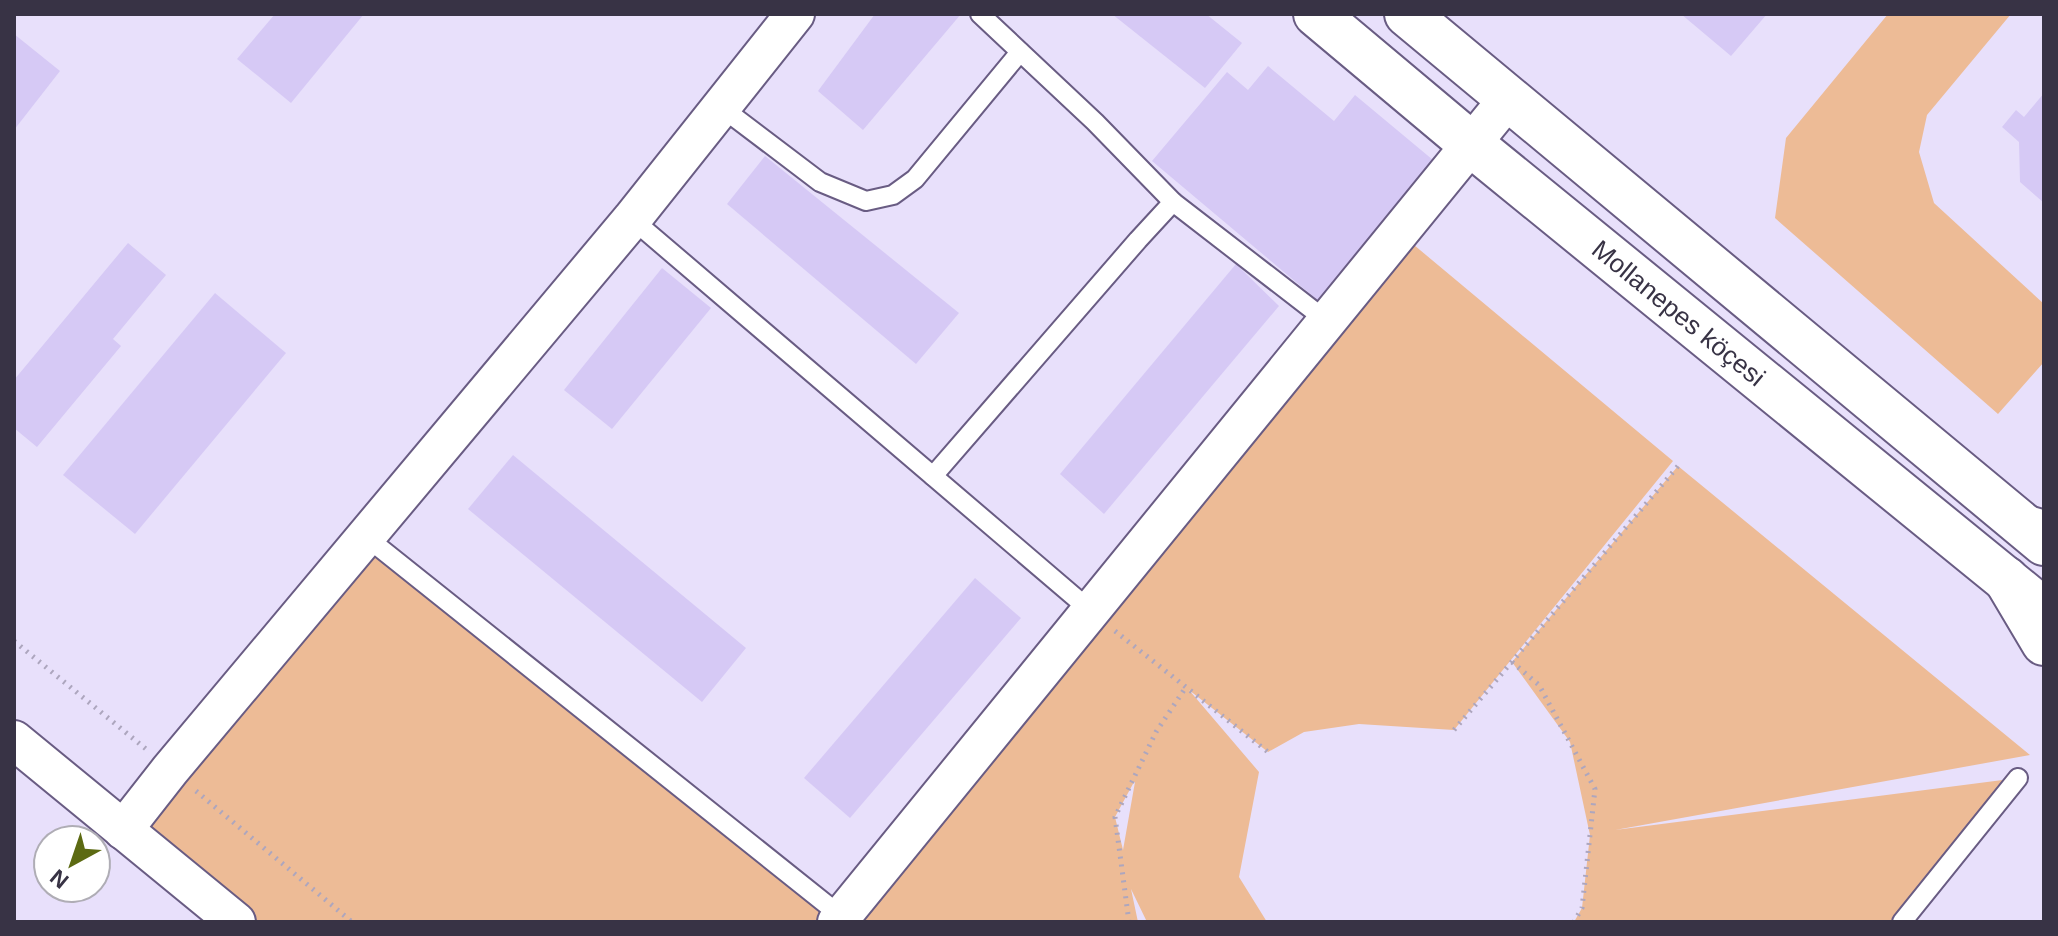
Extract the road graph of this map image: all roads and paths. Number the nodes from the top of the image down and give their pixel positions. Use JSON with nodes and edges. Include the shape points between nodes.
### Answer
{"nodes":[{"id":1,"x":795,"y":14,"type":"edge"},
{"id":2,"x":980,"y":14,"type":"edge"},
{"id":3,"x":1316,"y":14,"type":"edge"},
{"id":4,"x":1407,"y":14,"type":"edge"},
{"id":5,"x":1020,"y":52,"type":"junction"},
{"id":6,"x":1508,"y":99,"type":"junction"},
{"id":7,"x":721,"y":107,"type":"junction"},
{"id":8,"x":1471,"y":144,"type":"junction"},
{"id":9,"x":1173,"y":202,"type":"junction"},
{"id":10,"x":632,"y":219,"type":"junction"},
{"id":11,"x":1327,"y":321,"type":"junction"},
{"id":12,"x":1678,"y":466,"type":"dead end"},
{"id":13,"x":933,"y":476,"type":"junction"},
{"id":14,"x":2038,"y":534,"type":"edge"},
{"id":15,"x":365,"y":536,"type":"junction"},
{"id":16,"x":2006,"y":579,"type":"junction"},
{"id":17,"x":2044,"y":610,"type":"edge"},
{"id":18,"x":1091,"y":611,"type":"junction"},
{"id":19,"x":2044,"y":643,"type":"edge"},
{"id":20,"x":1512,"y":662,"type":"junction"},
{"id":21,"x":1186,"y":687,"type":"junction"},
{"id":22,"x":1454,"y":730,"type":"dead end"},
{"id":23,"x":14,"y":740,"type":"edge"},
{"id":24,"x":1268,"y":752,"type":"dead end"},
{"id":25,"x":2018,"y":778,"type":"dead end"},
{"id":26,"x":123,"y":830,"type":"junction"},
{"id":27,"x":839,"y":919,"type":"edge"},
{"id":28,"x":236,"y":922,"type":"edge"},
{"id":29,"x":1129,"y":922,"type":"edge"},
{"id":30,"x":1574,"y":922,"type":"edge"},
{"id":31,"x":1902,"y":922,"type":"edge"}],
"edges":[{"from":1,"to":7,"type":"street"},
{"from":2,"to":5,"type":"lane"},
{"from":3,"to":8,"type":"street","name":"Mollanepes köçesi"},
{"from":4,"to":6,"type":"street","name":"Mollanepes köçesi"},
{"from":5,"to":7,"type":"lane","via":[[915,179],[893,195],[866,201],[820,182]]},
{"from":5,"to":9,"type":"lane"},
{"from":6,"to":8,"type":"street"},
{"from":6,"to":14,"type":"street","name":"Mollanepes köçesi"},
{"from":7,"to":10,"type":"street"},
{"from":8,"to":11,"type":"street"},
{"from":8,"to":16,"type":"street","name":"Mollanepes köçesi"},
{"from":9,"to":11,"type":"lane"},
{"from":9,"to":13,"type":"lane"},
{"from":10,"to":13,"type":"lane"},
{"from":10,"to":15,"type":"street"},
{"from":11,"to":18,"type":"street"},
{"from":12,"to":20,"type":"path"},
{"from":13,"to":18,"type":"lane"},
{"from":15,"to":26,"type":"street"},
{"from":15,"to":27,"type":"lane"},
{"from":16,"to":17,"type":"street","name":"Mollanepes köçesi"},
{"from":16,"to":19,"type":"street"},
{"from":18,"to":21,"type":"path"},
{"from":18,"to":27,"type":"street"},
{"from":20,"to":22,"type":"path"},
{"from":20,"to":30,"type":"path","via":[[1539,685],[1595,789],[1582,908]]},
{"from":21,"to":24,"type":"path"},
{"from":21,"to":29,"type":"path","via":[[1156,732],[1115,817]]},
{"from":23,"to":26,"type":"street"},
{"from":25,"to":31,"type":"lane"},
{"from":26,"to":28,"type":"street"}]}
